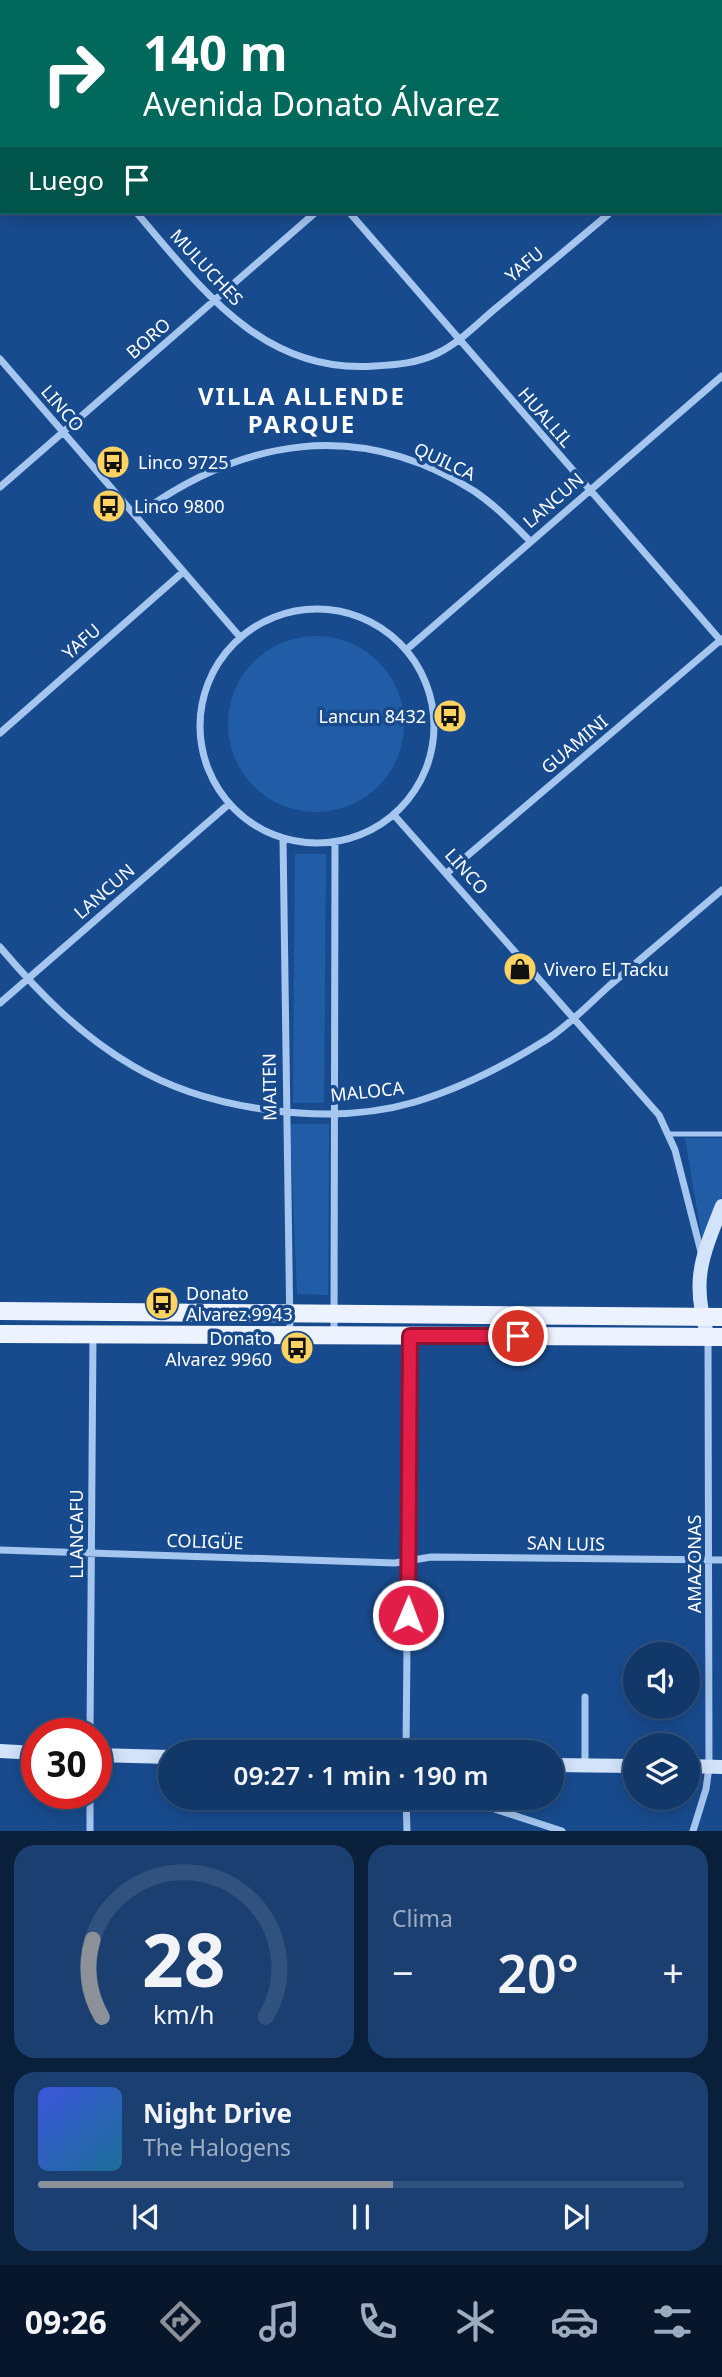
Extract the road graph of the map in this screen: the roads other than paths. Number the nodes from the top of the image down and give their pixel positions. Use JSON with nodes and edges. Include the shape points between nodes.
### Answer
{"nodes":[{"id":1,"x":138,"y":214,"type":"edge"},
{"id":2,"x":314,"y":214,"type":"edge"},
{"id":3,"x":351,"y":214,"type":"edge"},
{"id":4,"x":609,"y":214,"type":"edge"},
{"id":5,"x":214,"y":302,"type":"junction"},
{"id":6,"x":458,"y":340,"type":"junction"},
{"id":7,"x":0,"y":359,"type":"edge"},
{"id":8,"x":722,"y":376,"type":"edge"},
{"id":9,"x":63,"y":432,"type":"junction"},
{"id":10,"x":0,"y":487,"type":"edge"},
{"id":11,"x":589,"y":489,"type":"junction"},
{"id":12,"x":136,"y":516,"type":"junction"},
{"id":13,"x":530,"y":541,"type":"junction"},
{"id":14,"x":183,"y":572,"type":"junction"},
{"id":15,"x":240,"y":636,"type":"junction"},
{"id":16,"x":722,"y":640,"type":"edge"},
{"id":17,"x":406,"y":650,"type":"junction"},
{"id":18,"x":0,"y":733,"type":"edge"},
{"id":19,"x":229,"y":804,"type":"junction"},
{"id":20,"x":394,"y":815,"type":"junction"},
{"id":21,"x":283,"y":838,"type":"junction"},
{"id":22,"x":335,"y":842,"type":"junction"},
{"id":23,"x":447,"y":873,"type":"junction"},
{"id":24,"x":722,"y":890,"type":"edge"},
{"id":25,"x":0,"y":947,"type":"edge"},
{"id":26,"x":27,"y":979,"type":"junction"},
{"id":27,"x":0,"y":1003,"type":"edge"},
{"id":28,"x":574,"y":1018,"type":"junction"},
{"id":29,"x":285,"y":1111,"type":"junction"},
{"id":30,"x":334,"y":1112,"type":"junction"},
{"id":31,"x":669,"y":1134,"type":"junction"},
{"id":32,"x":722,"y":1134,"type":"edge"},
{"id":33,"x":722,"y":1206,"type":"edge"},
{"id":34,"x":702,"y":1257,"type":"junction"},
{"id":35,"x":0,"y":1311,"type":"edge"},
{"id":36,"x":290,"y":1314,"type":"junction"},
{"id":37,"x":333,"y":1315,"type":"junction"},
{"id":38,"x":702,"y":1317,"type":"junction"},
{"id":39,"x":722,"y":1317,"type":"edge"},
{"id":40,"x":0,"y":1334,"type":"edge"},
{"id":41,"x":93,"y":1334,"type":"junction"},
{"id":42,"x":290,"y":1335,"type":"junction"},
{"id":43,"x":334,"y":1335,"type":"junction"},
{"id":44,"x":410,"y":1336,"type":"junction"},
{"id":45,"x":715,"y":1337,"type":"edge"},
{"id":46,"x":0,"y":1550,"type":"edge"},
{"id":47,"x":91,"y":1554,"type":"junction"},
{"id":48,"x":709,"y":1560,"type":"junction"},
{"id":49,"x":722,"y":1560,"type":"edge"},
{"id":50,"x":409,"y":1561,"type":"junction"},
{"id":51,"x":584,"y":1697,"type":"dead end"},
{"id":52,"x":90,"y":1718,"type":"edge"},
{"id":53,"x":407,"y":1740,"type":"edge"},
{"id":54,"x":0,"y":1751,"type":"edge"},
{"id":55,"x":21,"y":1752,"type":"edge"},
{"id":56,"x":112,"y":1755,"type":"edge"},
{"id":57,"x":158,"y":1757,"type":"edge"},
{"id":58,"x":564,"y":1765,"type":"edge"},
{"id":59,"x":585,"y":1765,"type":"junction"},
{"id":60,"x":623,"y":1766,"type":"edge"},
{"id":61,"x":715,"y":1767,"type":"edge"},
{"id":62,"x":90,"y":1809,"type":"edge"},
{"id":63,"x":406,"y":1810,"type":"edge"},
{"id":64,"x":498,"y":1810,"type":"edge"},
{"id":65,"x":90,"y":1831,"type":"edge"},
{"id":66,"x":407,"y":1831,"type":"edge"},
{"id":67,"x":562,"y":1831,"type":"edge"},
{"id":68,"x":694,"y":1831,"type":"edge"}],
"edges":[{"from":1,"to":5,"type":"street","name":"MULUCHES"},
{"from":2,"to":5,"type":"street","name":"BORO"},
{"from":3,"to":6,"type":"street","name":"HUALLIL"},
{"from":4,"to":6,"type":"street","name":"YAFU"},
{"from":5,"to":6,"type":"street","name":"MULUCHES","via":[[260,337],[291,354],[326,365],[358,368],[415,361]]},
{"from":5,"to":9,"type":"street","name":"BORO"},
{"from":6,"to":11,"type":"street","name":"HUALLIL"},
{"from":7,"to":9,"type":"street","name":"LINCO"},
{"from":8,"to":11,"type":"street","name":"LANCUN"},
{"from":9,"to":10,"type":"street","name":"BORO"},
{"from":9,"to":12,"type":"street","name":"LINCO"},
{"from":11,"to":13,"type":"street","name":"LANCUN"},
{"from":11,"to":16,"type":"street","name":"HUALLIL"},
{"from":12,"to":13,"type":"street","name":"QUILCA","via":[[203,473],[250,455],[297,446],[342,446],[411,460],[441,473],[497,508]]},
{"from":12,"to":14,"type":"street","name":"LINCO"},
{"from":13,"to":17,"type":"street","name":"LANCUN"},
{"from":14,"to":15,"type":"street","name":"LINCO"},
{"from":14,"to":18,"type":"street","name":"YAFU"},
{"from":15,"to":17,"type":"street","via":[[293,612],[324,609],[355,615],[383,629]]},
{"from":15,"to":19,"type":"street","via":[[206,691],[200,720],[212,779]]},
{"from":16,"to":23,"type":"street","name":"GUAMINI"},
{"from":17,"to":20,"type":"street","via":[[426,684],[434,722],[424,774]]},
{"from":19,"to":21,"type":"street","via":[[263,830]]},
{"from":19,"to":26,"type":"street","name":"LANCUN"},
{"from":20,"to":22,"type":"street","via":[[375,828]]},
{"from":20,"to":23,"type":"street","name":"LINCO"},
{"from":21,"to":22,"type":"street"},
{"from":21,"to":29,"type":"street","name":"MAITEN"},
{"from":22,"to":30,"type":"street"},
{"from":23,"to":28,"type":"street","name":"LINCO"},
{"from":24,"to":28,"type":"street","name":"MALOCA"},
{"from":25,"to":26,"type":"street","name":"MALOCA"},
{"from":26,"to":27,"type":"street","name":"LANCUN"},
{"from":26,"to":29,"type":"street","name":"MALOCA","via":[[100,1044],[160,1080],[234,1104]]},
{"from":28,"to":30,"type":"street","name":"MALOCA","via":[[527,1050],[438,1094],[391,1107]]},
{"from":28,"to":31,"type":"street","name":"LINCO","via":[[659,1115]]},
{"from":29,"to":30,"type":"street","name":"MALOCA"},
{"from":29,"to":36,"type":"street","name":"MAITEN"},
{"from":30,"to":37,"type":"street"},
{"from":31,"to":32,"type":"lane"},
{"from":31,"to":34,"type":"street","name":"LINCO"},
{"from":33,"to":34,"type":"main road"},
{"from":34,"to":38,"type":"main road","via":[[698,1298]]},
{"from":35,"to":36,"type":"main road"},
{"from":36,"to":37,"type":"main road"},
{"from":36,"to":42,"type":"street","name":"MAITEN"},
{"from":37,"to":38,"type":"main road"},
{"from":37,"to":43,"type":"street"},
{"from":38,"to":39,"type":"main road"},
{"from":38,"to":45,"type":"main road"},
{"from":40,"to":41,"type":"main road"},
{"from":41,"to":42,"type":"main road"},
{"from":41,"to":47,"type":"street","name":"LLANCAFU"},
{"from":42,"to":43,"type":"main road"},
{"from":43,"to":44,"type":"main road"},
{"from":44,"to":45,"type":"main road"},
{"from":44,"to":50,"type":"street"},
{"from":45,"to":48,"type":"street","name":"AMAZONAS"},
{"from":46,"to":47,"type":"street","name":"COLIGÜE"},
{"from":47,"to":50,"type":"street","name":"COLIGÜE"},
{"from":47,"to":52,"type":"street","name":"LLANCAFU"},
{"from":48,"to":49,"type":"street","name":"SAN LUIS"},
{"from":48,"to":50,"type":"street","name":"SAN LUIS","via":[[431,1557]]},
{"from":48,"to":61,"type":"street","name":"AMAZONAS"},
{"from":50,"to":53,"type":"street"},
{"from":51,"to":59,"type":"street"},
{"from":54,"to":55,"type":"main road"},
{"from":56,"to":57,"type":"main road"},
{"from":58,"to":59,"type":"main road"},
{"from":59,"to":60,"type":"main road"},
{"from":61,"to":68,"type":"street","name":"AMAZONAS"},
{"from":62,"to":65,"type":"street"},
{"from":63,"to":66,"type":"street"},
{"from":64,"to":67,"type":"street"}]}
